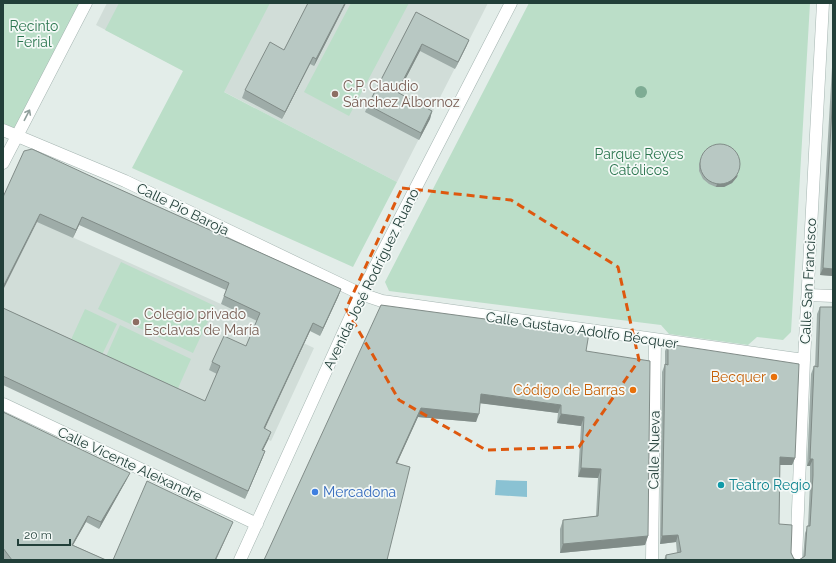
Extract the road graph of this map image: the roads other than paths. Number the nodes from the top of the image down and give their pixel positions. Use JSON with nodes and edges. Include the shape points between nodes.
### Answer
{"nodes":[{"id":1,"x":86,"y":3,"type":"edge"},
{"id":2,"x":511,"y":3,"type":"edge"},
{"id":3,"x":823,"y":3,"type":"edge"},
{"id":4,"x":3,"y":130,"type":"edge"},
{"id":5,"x":16,"y":136,"type":"junction"},
{"id":6,"x":3,"y":162,"type":"edge"},
{"id":7,"x":361,"y":294,"type":"junction"},
{"id":8,"x":808,"y":295,"type":"junction"},
{"id":9,"x":833,"y":296,"type":"edge"},
{"id":10,"x":655,"y":340,"type":"junction"},
{"id":11,"x":804,"y":360,"type":"junction"},
{"id":12,"x":3,"y":404,"type":"edge"},
{"id":13,"x":257,"y":524,"type":"junction"},
{"id":14,"x":240,"y":560,"type":"edge"},
{"id":15,"x":652,"y":560,"type":"edge"},
{"id":16,"x":796,"y":560,"type":"edge"}],
"edges":[{"from":5,"to":1,"type":"street","one_way":true},
{"from":2,"to":7,"type":"street","name":"Avenida José Rodríguez Ruano"},
{"from":3,"to":8,"type":"street","name":"Calle San Francisco"},
{"from":4,"to":5,"type":"street","name":"Calle Pío Baroja"},
{"from":5,"to":6,"type":"street"},
{"from":5,"to":7,"type":"street","name":"Calle Pío Baroja","via":[[125,181]]},
{"from":7,"to":10,"type":"street","name":"Calle Gustavo Adolfo Bécquer","via":[[382,301]]},
{"from":7,"to":13,"type":"street","name":"Avenida José Rodríguez Ruano"},
{"from":8,"to":9,"type":"street"},
{"from":8,"to":11,"type":"street","name":"Calle San Francisco"},
{"from":10,"to":11,"type":"street","name":"Calle Gustavo Adolfo Bécquer"},
{"from":10,"to":15,"type":"street","name":"Calle Nueva"},
{"from":11,"to":16,"type":"street","name":"Calle San Francisco"},
{"from":12,"to":13,"type":"street","name":"Calle Vicente Aleixandre"},
{"from":13,"to":14,"type":"street","name":"Avenida José Rodríguez Ruano"}]}
